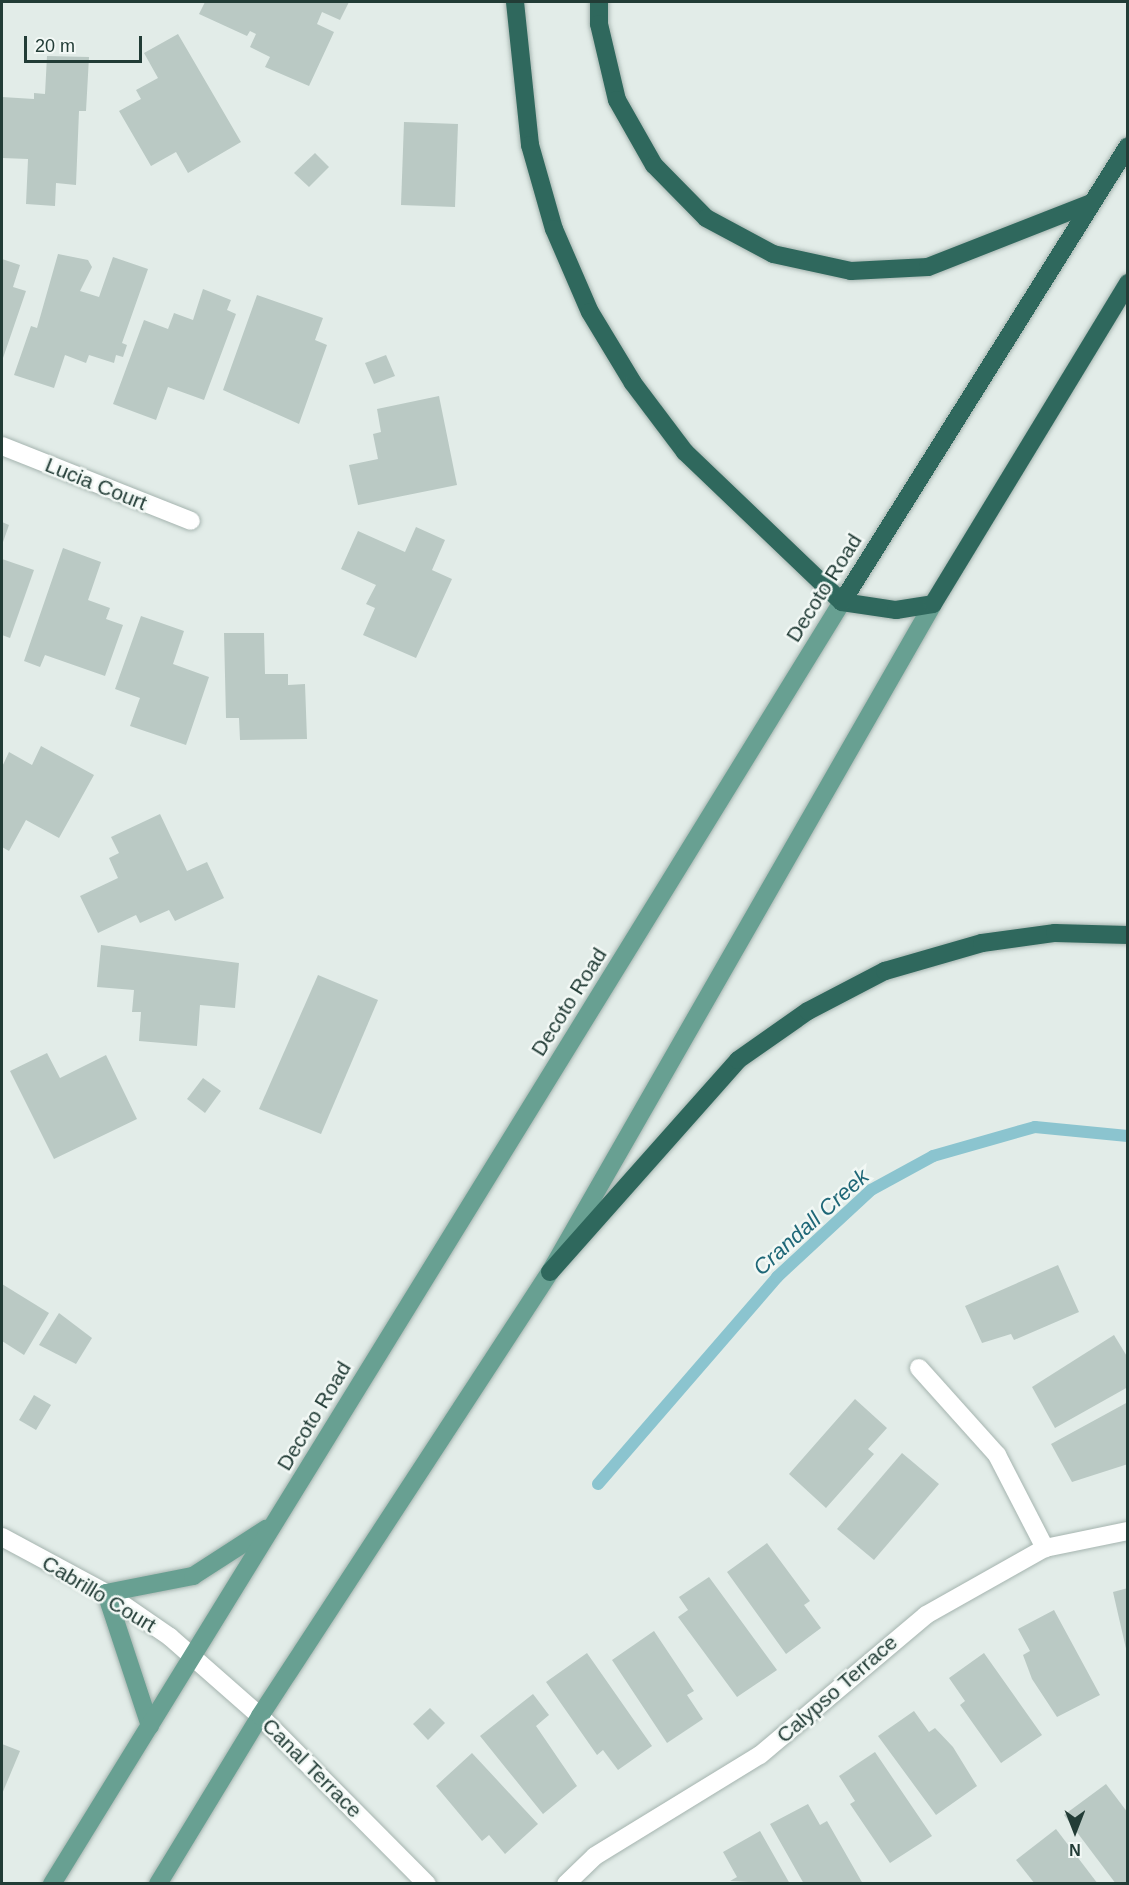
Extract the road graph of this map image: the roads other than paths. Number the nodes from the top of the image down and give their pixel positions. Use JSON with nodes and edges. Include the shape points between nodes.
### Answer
{"nodes":[{"id":1,"x":515,"y":2,"type":"edge"},
{"id":2,"x":599,"y":2,"type":"edge"},
{"id":3,"x":1128,"y":146,"type":"edge"},
{"id":4,"x":1091,"y":203,"type":"junction"},
{"id":5,"x":1128,"y":283,"type":"edge"},
{"id":6,"x":2,"y":446,"type":"edge"},
{"id":7,"x":191,"y":521,"type":"dead end"},
{"id":8,"x":842,"y":602,"type":"junction"},
{"id":9,"x":933,"y":604,"type":"junction"},
{"id":10,"x":1128,"y":935,"type":"edge"},
{"id":11,"x":550,"y":1272,"type":"junction"},
{"id":12,"x":919,"y":1368,"type":"dead end"},
{"id":13,"x":275,"y":1523,"type":"junction"},
{"id":14,"x":1128,"y":1532,"type":"edge"},
{"id":15,"x":2,"y":1537,"type":"edge"},
{"id":16,"x":1045,"y":1548,"type":"junction"},
{"id":17,"x":106,"y":1593,"type":"junction"},
{"id":18,"x":193,"y":1656,"type":"junction"},
{"id":19,"x":260,"y":1716,"type":"junction"},
{"id":20,"x":150,"y":1726,"type":"junction"},
{"id":21,"x":52,"y":1884,"type":"edge"},
{"id":22,"x":158,"y":1884,"type":"edge"},
{"id":23,"x":427,"y":1884,"type":"edge"},
{"id":24,"x":566,"y":1884,"type":"edge"}],
"edges":[{"from":1,"to":8,"type":"highway","via":[[530,145],[554,229],[590,312],[633,383],[685,452]]},
{"from":2,"to":4,"type":"highway","via":[[599,24],[617,100],[654,165],[706,218],[773,254],[850,271],[928,267]]},
{"from":3,"to":4,"type":"highway","name":"Decoto Road"},
{"from":4,"to":8,"type":"highway","name":"Decoto Road"},
{"from":5,"to":9,"type":"highway"},
{"from":6,"to":7,"type":"street","name":"Lucia Court"},
{"from":8,"to":9,"type":"highway","via":[[896,610]]},
{"from":8,"to":13,"type":"main road","name":"Decoto Road"},
{"from":9,"to":11,"type":"main road"},
{"from":10,"to":11,"type":"highway","via":[[1055,933],[982,943],[885,971],[808,1011],[738,1060]]},
{"from":11,"to":19,"type":"main road"},
{"from":12,"to":16,"type":"street","via":[[997,1455]]},
{"from":13,"to":17,"type":"main road","via":[[223,1562],[193,1576]]},
{"from":13,"to":18,"type":"main road","name":"Decoto Road"},
{"from":14,"to":16,"type":"street","name":"Calypso Terrace"},
{"from":15,"to":17,"type":"street","name":"Cabrillo Court"},
{"from":16,"to":24,"type":"street","name":"Calypso Terrace","via":[[926,1615],[760,1755],[594,1856]]},
{"from":17,"to":18,"type":"street","name":"Cabrillo Court"},
{"from":17,"to":20,"type":"main road"},
{"from":18,"to":19,"type":"street","name":"Canal Terrace"},
{"from":18,"to":20,"type":"main road","name":"Decoto Road"},
{"from":19,"to":22,"type":"main road"},
{"from":19,"to":23,"type":"street","name":"Canal Terrace"},
{"from":20,"to":21,"type":"main road","name":"Decoto Road"}]}
